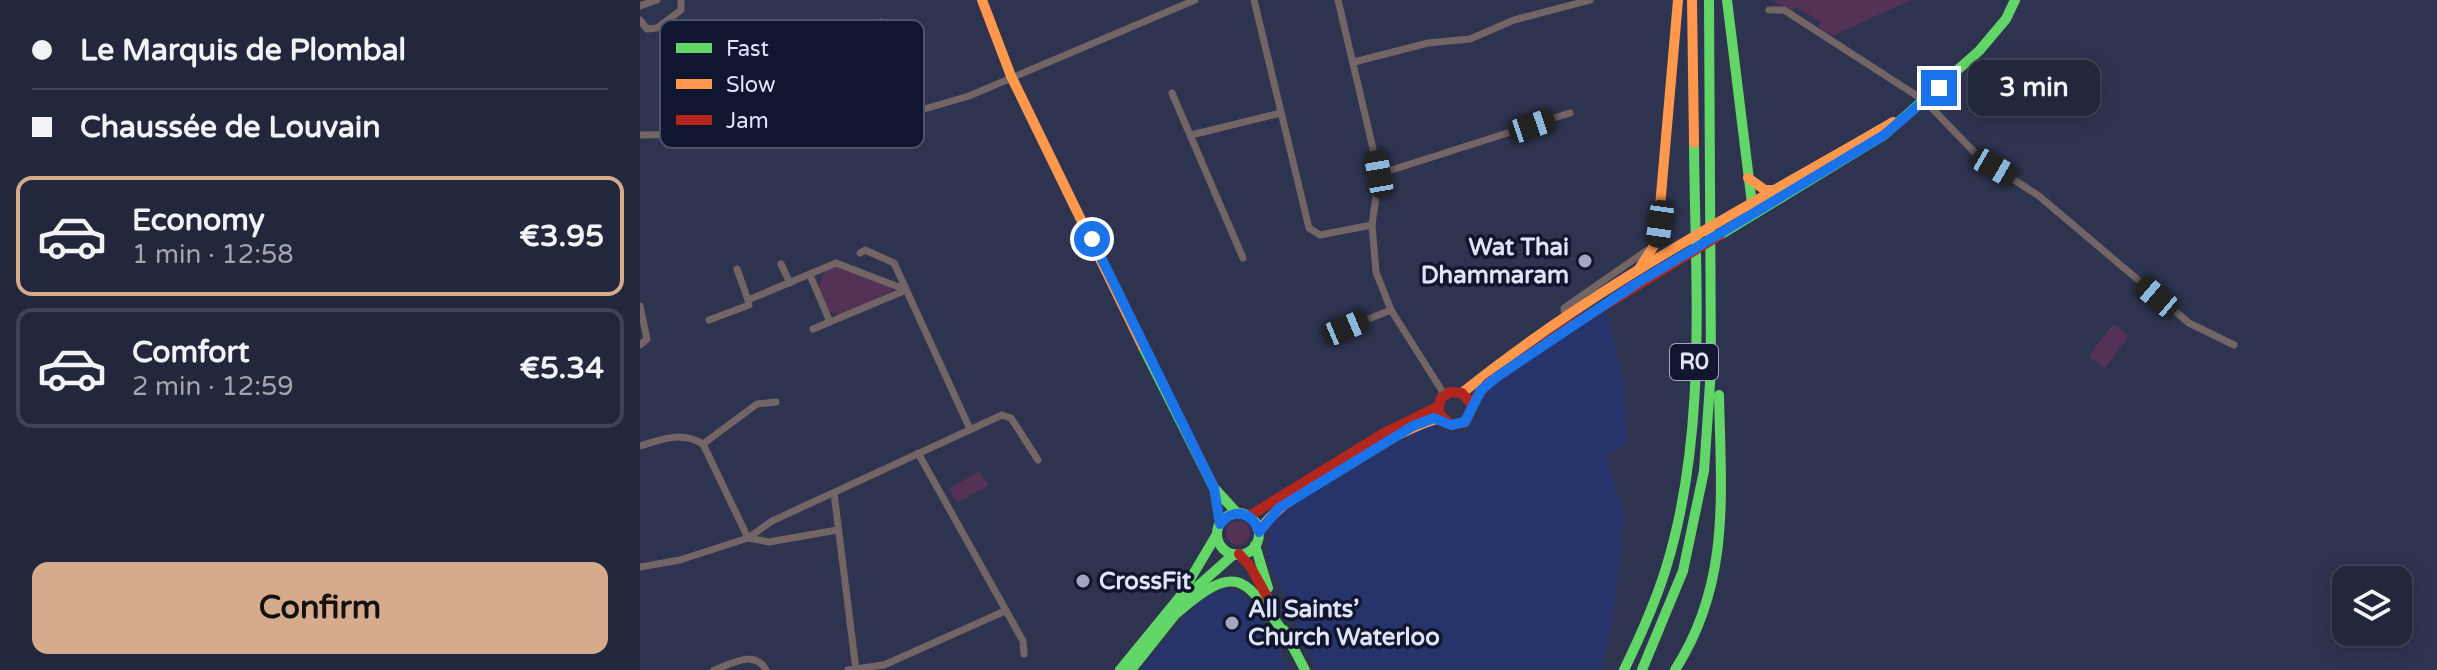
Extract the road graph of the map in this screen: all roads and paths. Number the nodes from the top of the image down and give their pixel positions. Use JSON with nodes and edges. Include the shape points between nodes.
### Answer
{"nodes":[{"id":1,"x":657,"y":0,"type":"edge"},
{"id":2,"x":681,"y":0,"type":"edge"},
{"id":3,"x":982,"y":0,"type":"edge"},
{"id":4,"x":1193,"y":0,"type":"edge"},
{"id":5,"x":1254,"y":0,"type":"edge"},
{"id":6,"x":1338,"y":0,"type":"edge"},
{"id":7,"x":1590,"y":0,"type":"edge"},
{"id":8,"x":1678,"y":0,"type":"edge"},
{"id":9,"x":1692,"y":0,"type":"edge"},
{"id":10,"x":1709,"y":0,"type":"edge"},
{"id":11,"x":1727,"y":0,"type":"edge"},
{"id":12,"x":2015,"y":0,"type":"edge"},
{"id":13,"x":640,"y":6,"type":"edge"},
{"id":14,"x":1769,"y":10,"type":"dead end"},
{"id":15,"x":640,"y":20,"type":"edge"},
{"id":16,"x":668,"y":20,"type":"edge"},
{"id":17,"x":660,"y":26,"type":"edge"},
{"id":18,"x":1354,"y":62,"type":"junction"},
{"id":19,"x":1011,"y":76,"type":"junction"},
{"id":20,"x":1172,"y":93,"type":"dead end"},
{"id":21,"x":1925,"y":101,"type":"junction"},
{"id":22,"x":924,"y":108,"type":"edge"},
{"id":23,"x":1914,"y":109,"type":"junction"},
{"id":24,"x":1281,"y":113,"type":"junction"},
{"id":25,"x":1570,"y":113,"type":"dead end"},
{"id":26,"x":640,"y":135,"type":"edge"},
{"id":27,"x":660,"y":135,"type":"edge"},
{"id":28,"x":1191,"y":135,"type":"junction"},
{"id":29,"x":1379,"y":174,"type":"junction"},
{"id":30,"x":1748,"y":178,"type":"junction"},
{"id":31,"x":1776,"y":190,"type":"junction"},
{"id":32,"x":1747,"y":212,"type":"junction"},
{"id":33,"x":1372,"y":225,"type":"junction"},
{"id":34,"x":1646,"y":251,"type":"dead end"},
{"id":35,"x":860,"y":253,"type":"dead end"},
{"id":36,"x":1243,"y":258,"type":"dead end"},
{"id":37,"x":1666,"y":260,"type":"junction"},
{"id":38,"x":781,"y":264,"type":"dead end"},
{"id":39,"x":737,"y":269,"type":"dead end"},
{"id":40,"x":1639,"y":269,"type":"junction"},
{"id":41,"x":810,"y":275,"type":"junction"},
{"id":42,"x":790,"y":283,"type":"junction"},
{"id":43,"x":906,"y":290,"type":"junction"},
{"id":44,"x":1595,"y":291,"type":"junction"},
{"id":45,"x":748,"y":300,"type":"junction"},
{"id":46,"x":640,"y":306,"type":"edge"},
{"id":47,"x":1391,"y":310,"type":"junction"},
{"id":48,"x":1594,"y":310,"type":"junction"},
{"id":49,"x":709,"y":320,"type":"dead end"},
{"id":50,"x":830,"y":322,"type":"junction"},
{"id":51,"x":1334,"y":326,"type":"dead end"},
{"id":52,"x":813,"y":329,"type":"dead end"},
{"id":53,"x":1541,"y":334,"type":"junction"},
{"id":54,"x":640,"y":345,"type":"edge"},
{"id":55,"x":2234,"y":345,"type":"dead end"},
{"id":56,"x":1515,"y":364,"type":"junction"},
{"id":57,"x":1712,"y":375,"type":"junction"},
{"id":58,"x":1462,"y":393,"type":"junction"},
{"id":59,"x":1444,"y":394,"type":"junction"},
{"id":60,"x":776,"y":402,"type":"dead end"},
{"id":61,"x":1472,"y":405,"type":"junction"},
{"id":62,"x":1438,"y":412,"type":"junction"},
{"id":63,"x":970,"y":429,"type":"junction"},
{"id":64,"x":703,"y":444,"type":"junction"},
{"id":65,"x":640,"y":446,"type":"edge"},
{"id":66,"x":918,"y":453,"type":"junction"},
{"id":67,"x":1038,"y":460,"type":"dead end"},
{"id":68,"x":1214,"y":488,"type":"junction"},
{"id":69,"x":834,"y":493,"type":"junction"},
{"id":70,"x":1237,"y":513,"type":"junction"},
{"id":71,"x":1249,"y":516,"type":"junction"},
{"id":72,"x":1218,"y":529,"type":"junction"},
{"id":73,"x":837,"y":530,"type":"junction"},
{"id":74,"x":1259,"y":532,"type":"junction"},
{"id":75,"x":748,"y":538,"type":"junction"},
{"id":76,"x":1255,"y":545,"type":"junction"},
{"id":77,"x":1236,"y":554,"type":"junction"},
{"id":78,"x":640,"y":567,"type":"edge"},
{"id":79,"x":1272,"y":604,"type":"junction"},
{"id":80,"x":1005,"y":611,"type":"junction"},
{"id":81,"x":1177,"y":613,"type":"junction"},
{"id":82,"x":1287,"y":637,"type":"junction"},
{"id":83,"x":1024,"y":654,"type":"dead end"},
{"id":84,"x":714,"y":670,"type":"edge"},
{"id":85,"x":766,"y":670,"type":"edge"},
{"id":86,"x":848,"y":670,"type":"edge"},
{"id":87,"x":856,"y":670,"type":"edge"},
{"id":88,"x":1120,"y":670,"type":"edge"},
{"id":89,"x":1131,"y":670,"type":"edge"},
{"id":90,"x":1302,"y":670,"type":"edge"},
{"id":91,"x":1624,"y":670,"type":"edge"},
{"id":92,"x":1642,"y":670,"type":"edge"},
{"id":93,"x":1675,"y":670,"type":"edge"}],
"edges":[{"from":1,"to":13,"type":"street"},
{"from":2,"to":16,"type":"street","via":[[681,10]]},
{"from":3,"to":19,"type":"main road"},
{"from":4,"to":19,"type":"street"},
{"from":5,"to":24,"type":"street"},
{"from":6,"to":18,"type":"street"},
{"from":7,"to":18,"type":"street","via":[[1514,20],[1470,39],[1428,43]]},
{"from":8,"to":40,"type":"main road","via":[[1657,241]]},
{"from":9,"to":91,"type":"main road","number":"R0","via":[[1692,439],[1678,532],[1663,585]]},
{"from":10,"to":57,"type":"main road","number":"R0"},
{"from":11,"to":30,"type":"main road"},
{"from":12,"to":21,"type":"main road","via":[[1979,51]]},
{"from":14,"to":21,"type":"street","via":[[1784,10]]},
{"from":15,"to":17,"type":"street","via":[[647,29]]},
{"from":18,"to":29,"type":"street"},
{"from":19,"to":22,"type":"street","via":[[956,101]]},
{"from":19,"to":68,"type":"main road"},
{"from":20,"to":28,"type":"street"},
{"from":21,"to":23,"type":"main road"},
{"from":21,"to":55,"type":"street","via":[[1980,158],[2039,196],[2189,323]]},
{"from":23,"to":31,"type":"main road"},
{"from":23,"to":32,"type":"main road","via":[[1884,135]]},
{"from":24,"to":28,"type":"street"},
{"from":24,"to":33,"type":"street","via":[[1311,232],[1320,235]]},
{"from":25,"to":29,"type":"street"},
{"from":26,"to":27,"type":"street"},
{"from":28,"to":36,"type":"street"},
{"from":29,"to":33,"type":"street"},
{"from":30,"to":31,"type":"main road","via":[[1765,190]]},
{"from":30,"to":32,"type":"main road"},
{"from":31,"to":32,"type":"main road"},
{"from":32,"to":37,"type":"main road"},
{"from":33,"to":47,"type":"street","via":[[1373,259]]},
{"from":34,"to":44,"type":"street"},
{"from":35,"to":43,"type":"street","via":[[865,250],[894,263]]},
{"from":37,"to":40,"type":"main road"},
{"from":37,"to":48,"type":"main road"},
{"from":38,"to":42,"type":"street"},
{"from":39,"to":45,"type":"street"},
{"from":40,"to":44,"type":"main road"},
{"from":41,"to":42,"type":"street"},
{"from":41,"to":43,"type":"street","via":[[841,263]]},
{"from":41,"to":50,"type":"street"},
{"from":42,"to":45,"type":"street"},
{"from":43,"to":50,"type":"street"},
{"from":43,"to":63,"type":"street"},
{"from":44,"to":48,"type":"street"},
{"from":44,"to":53,"type":"main road"},
{"from":45,"to":49,"type":"street","via":[[749,305]]},
{"from":46,"to":54,"type":"street","via":[[647,339]]},
{"from":47,"to":51,"type":"street","via":[[1346,328]]},
{"from":47,"to":59,"type":"street"},
{"from":48,"to":56,"type":"main road"},
{"from":50,"to":52,"type":"street"},
{"from":53,"to":56,"type":"main road","via":[[1542,341]]},
{"from":53,"to":58,"type":"main road"},
{"from":56,"to":61,"type":"main road","via":[[1488,383]]},
{"from":57,"to":92,"type":"main road","number":"R0","via":[[1706,471],[1694,540]]},
{"from":57,"to":93,"type":"main road","via":[[1719,390],[1716,570],[1695,640]]},
{"from":58,"to":59,"type":"main road"},
{"from":58,"to":61,"type":"main road"},
{"from":59,"to":62,"type":"main road"},
{"from":60,"to":64,"type":"street","via":[[757,404]]},
{"from":61,"to":62,"type":"main road","via":[[1469,419],[1461,425],[1451,425]]},
{"from":62,"to":71,"type":"main road","via":[[1396,427]]},
{"from":62,"to":74,"type":"main road","via":[[1279,508]]},
{"from":63,"to":66,"type":"street"},
{"from":63,"to":67,"type":"street","via":[[1006,415]]},
{"from":64,"to":65,"type":"street","via":[[677,436]]},
{"from":64,"to":75,"type":"street"},
{"from":66,"to":69,"type":"street"},
{"from":66,"to":80,"type":"street"},
{"from":68,"to":70,"type":"main road"},
{"from":68,"to":72,"type":"main road"},
{"from":69,"to":73,"type":"street"},
{"from":69,"to":75,"type":"street"},
{"from":70,"to":71,"type":"main road"},
{"from":70,"to":72,"type":"main road"},
{"from":71,"to":74,"type":"main road"},
{"from":72,"to":77,"type":"main road","via":[[1223,548]]},
{"from":72,"to":88,"type":"main road","via":[[1179,598]]},
{"from":73,"to":75,"type":"street","via":[[769,542]]},
{"from":73,"to":87,"type":"street"},
{"from":74,"to":76,"type":"main road"},
{"from":75,"to":78,"type":"street"},
{"from":76,"to":77,"type":"main road"},
{"from":76,"to":79,"type":"main road"},
{"from":77,"to":79,"type":"main road","via":[[1250,566]]},
{"from":77,"to":81,"type":"main road","via":[[1218,565]]},
{"from":79,"to":82,"type":"main road"},
{"from":80,"to":83,"type":"street","via":[[1023,641]]},
{"from":80,"to":87,"type":"street","via":[[884,665]]},
{"from":81,"to":82,"type":"main road","via":[[1209,585],[1236,580],[1252,589]]},
{"from":81,"to":89,"type":"main road"},
{"from":82,"to":90,"type":"main road"},
{"from":84,"to":85,"type":"street","via":[[750,658]]},
{"from":86,"to":87,"type":"street"}]}
